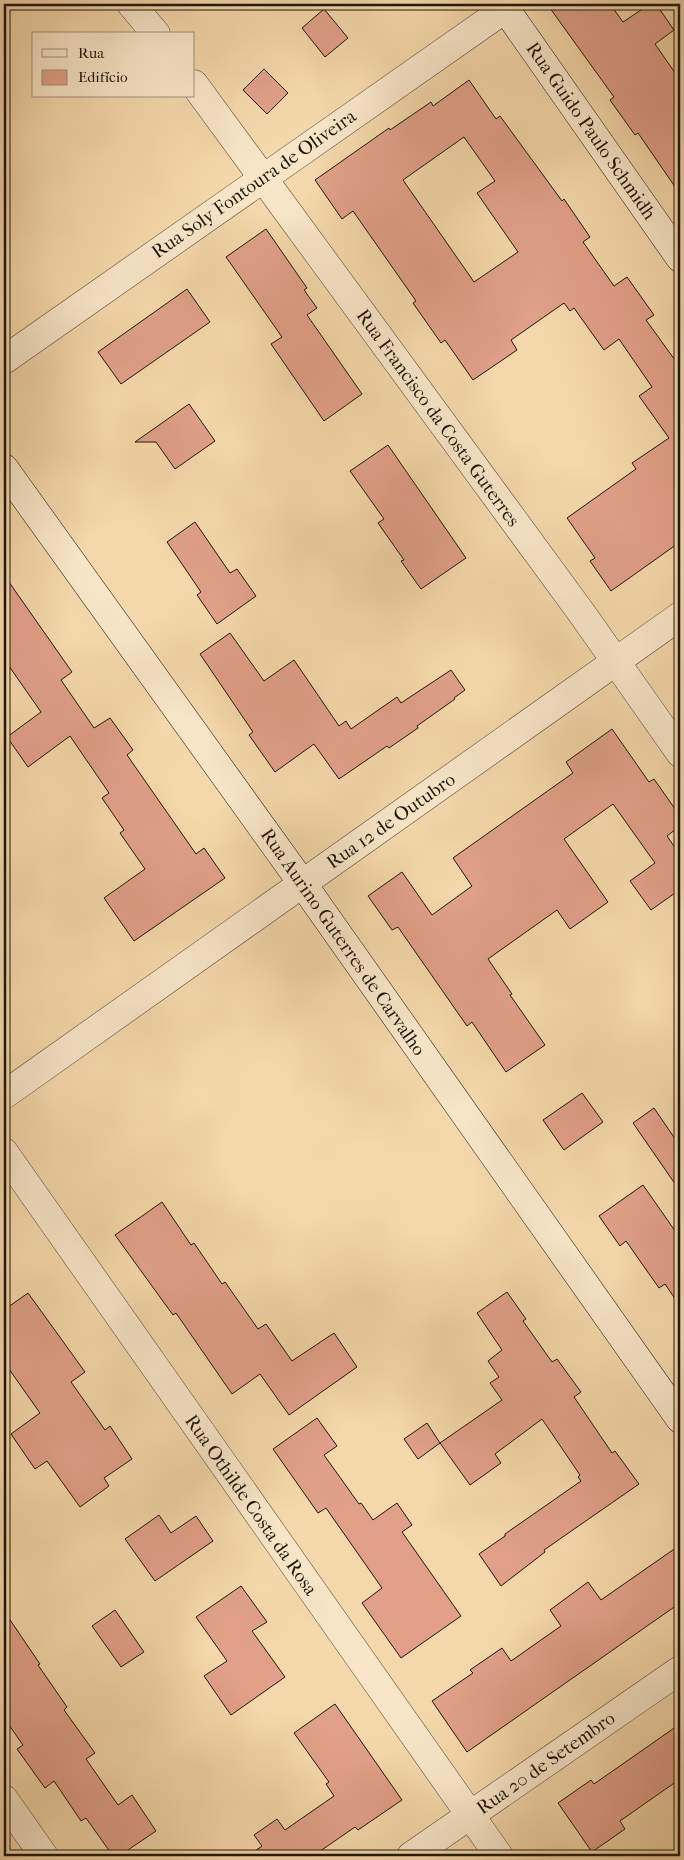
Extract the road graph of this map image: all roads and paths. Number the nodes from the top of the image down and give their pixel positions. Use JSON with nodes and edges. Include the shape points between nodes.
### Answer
{"nodes":[{"id":1,"x":130,"y":4,"type":"edge"},
{"id":2,"x":504,"y":6,"type":"edge"},
{"id":3,"x":154,"y":32,"type":"edge"},
{"id":4,"x":195,"y":85,"type":"edge"},
{"id":5,"x":263,"y":178,"type":"junction"},
{"id":6,"x":680,"y":258,"type":"edge"},
{"id":7,"x":4,"y":360,"type":"edge"},
{"id":8,"x":4,"y":468,"type":"edge"},
{"id":9,"x":680,"y":616,"type":"edge"},
{"id":10,"x":616,"y":661,"type":"junction"},
{"id":11,"x":680,"y":752,"type":"edge"},
{"id":12,"x":302,"y":883,"type":"junction"},
{"id":13,"x":4,"y":1095,"type":"edge"},
{"id":14,"x":4,"y":1152,"type":"edge"},
{"id":15,"x":680,"y":1419,"type":"edge"},
{"id":16,"x":680,"y":1670,"type":"edge"},
{"id":17,"x":4,"y":1799,"type":"edge"},
{"id":18,"x":470,"y":1816,"type":"junction"},
{"id":19,"x":44,"y":1856,"type":"edge"},
{"id":20,"x":411,"y":1856,"type":"edge"},
{"id":21,"x":499,"y":1856,"type":"edge"}],
"edges":[{"from":1,"to":3,"type":"street"},
{"from":2,"to":5,"type":"street","name":"Rua Soly Fontoura de Oliveira"},
{"from":2,"to":6,"type":"street","name":"Rua Guido Paulo Schmidh"},
{"from":4,"to":5,"type":"street","name":"Rua Francisco da Costa Guterres"},
{"from":5,"to":7,"type":"street","name":"Rua Soly Fontoura de Oliveira"},
{"from":5,"to":10,"type":"street","name":"Rua Francisco da Costa Guterres"},
{"from":8,"to":12,"type":"street","name":"Rua Aurino Guterres de Carvalho"},
{"from":9,"to":10,"type":"street","name":"Rua 12 de Outubro"},
{"from":10,"to":11,"type":"street","name":"Rua Francisco da Costa Guterres"},
{"from":10,"to":12,"type":"street","name":"Rua 12 de Outubro"},
{"from":12,"to":13,"type":"street","name":"Rua 12 de Outubro"},
{"from":12,"to":15,"type":"street","name":"Rua Aurino Guterres de Carvalho"},
{"from":14,"to":18,"type":"street","name":"Rua Othilde Costa da Rosa"},
{"from":16,"to":18,"type":"street","name":"Rua 20 de Setembro"},
{"from":17,"to":19,"type":"street"},
{"from":18,"to":20,"type":"street","name":"Rua 20 de Setembro"},
{"from":18,"to":21,"type":"street","name":"Rua Othilde Costa da Rosa"}]}
